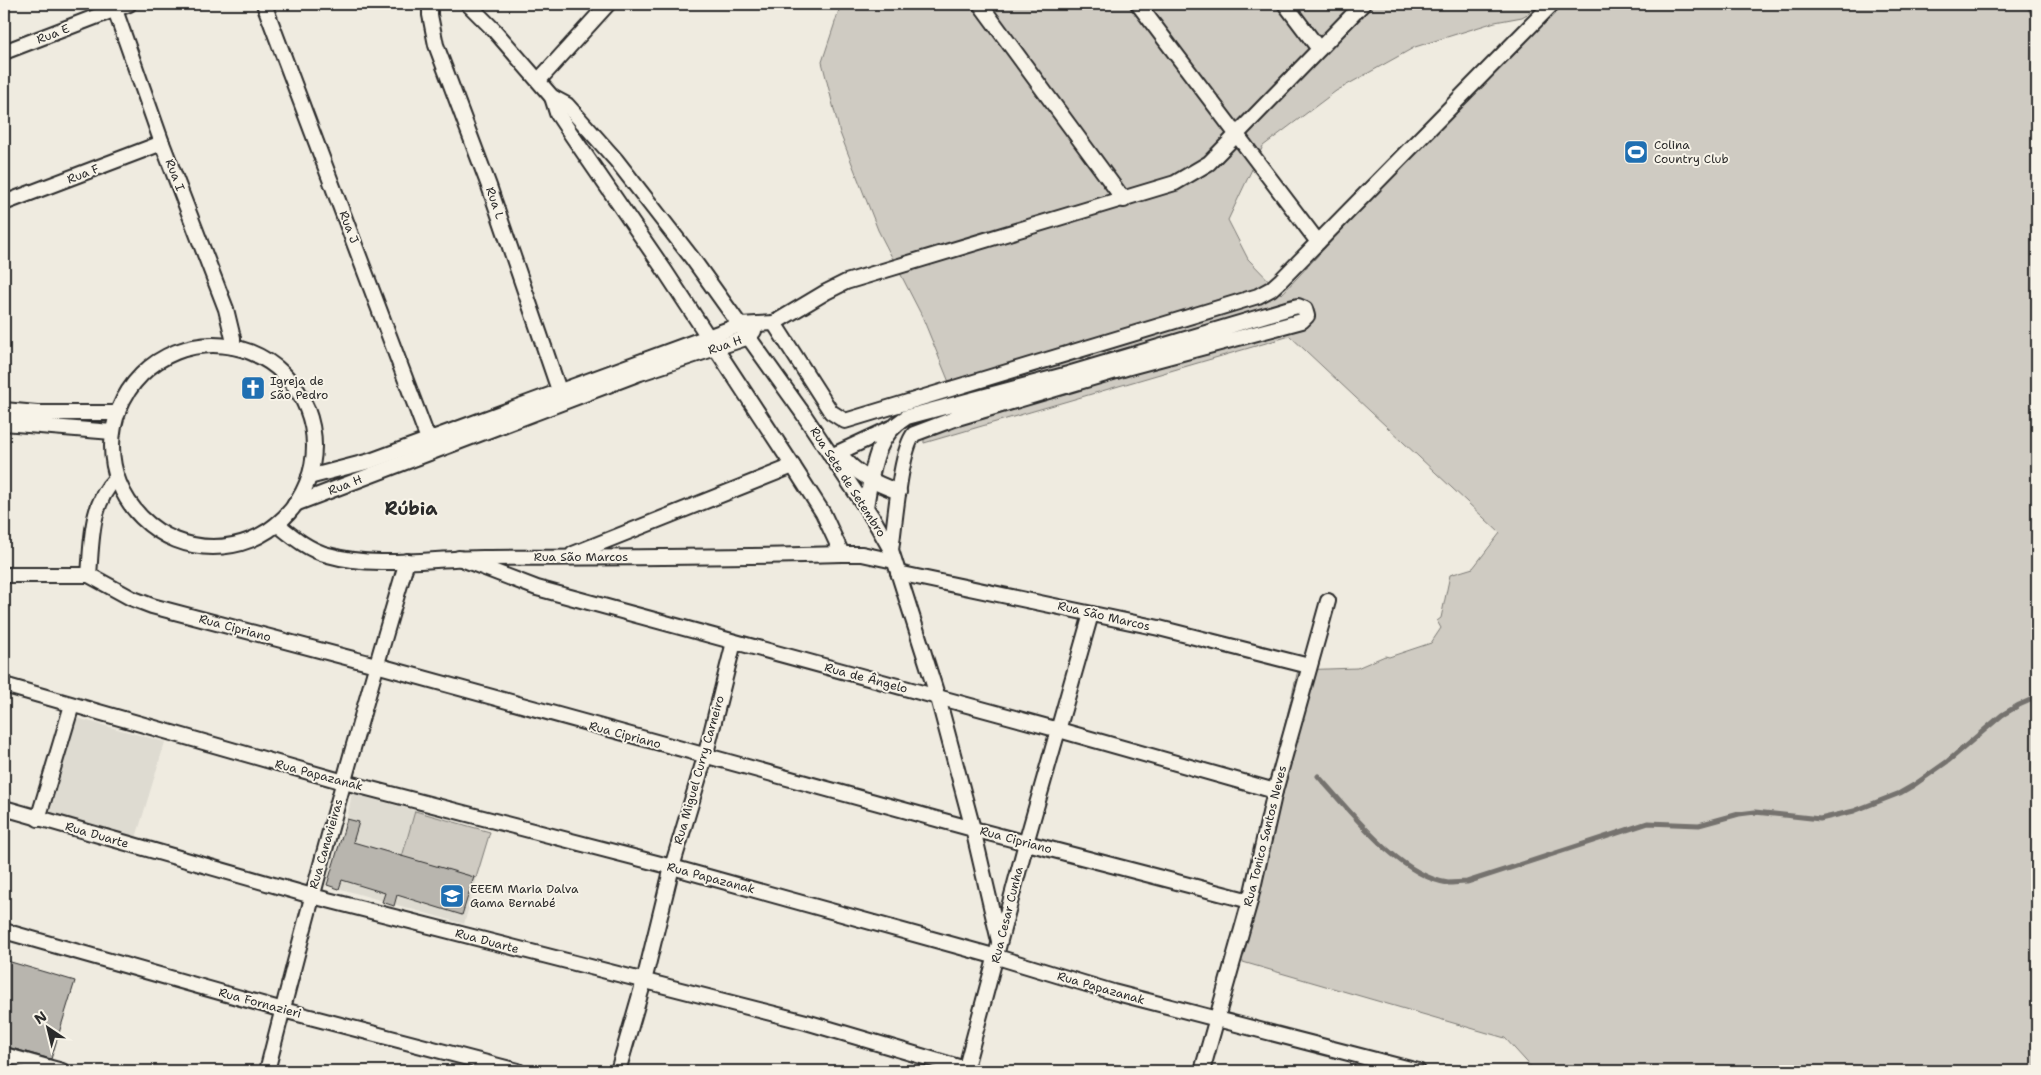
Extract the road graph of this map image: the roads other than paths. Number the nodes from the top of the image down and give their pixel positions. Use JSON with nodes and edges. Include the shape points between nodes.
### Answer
{"nodes":[{"id":1,"x":130,"y":4,"type":"edge"},
{"id":2,"x":264,"y":4,"type":"edge"},
{"id":3,"x":430,"y":4,"type":"edge"},
{"id":4,"x":468,"y":4,"type":"edge"},
{"id":5,"x":608,"y":4,"type":"edge"},
{"id":6,"x":980,"y":4,"type":"edge"},
{"id":7,"x":1138,"y":4,"type":"edge"},
{"id":8,"x":1285,"y":4,"type":"edge"},
{"id":9,"x":1363,"y":4,"type":"edge"},
{"id":10,"x":1552,"y":4,"type":"edge"},
{"id":11,"x":114,"y":6,"type":"edge"},
{"id":12,"x":1319,"y":49,"type":"junction"},
{"id":13,"x":4,"y":52,"type":"edge"},
{"id":14,"x":539,"y":80,"type":"junction"},
{"id":15,"x":552,"y":97,"type":"junction"},
{"id":16,"x":1237,"y":133,"type":"junction"},
{"id":17,"x":162,"y":143,"type":"junction"},
{"id":18,"x":1124,"y":200,"type":"junction"},
{"id":19,"x":4,"y":203,"type":"edge"},
{"id":20,"x":1318,"y":242,"type":"junction"},
{"id":21,"x":774,"y":323,"type":"junction"},
{"id":22,"x":740,"y":325,"type":"junction"},
{"id":23,"x":760,"y":325,"type":"junction"},
{"id":24,"x":707,"y":336,"type":"junction"},
{"id":25,"x":749,"y":337,"type":"junction"},
{"id":26,"x":233,"y":347,"type":"junction"},
{"id":27,"x":716,"y":349,"type":"junction"},
{"id":28,"x":562,"y":396,"type":"junction"},
{"id":29,"x":4,"y":410,"type":"edge"},
{"id":30,"x":118,"y":413,"type":"junction"},
{"id":31,"x":4,"y":423,"type":"edge"},
{"id":32,"x":894,"y":426,"type":"junction"},
{"id":33,"x":112,"y":432,"type":"junction"},
{"id":34,"x":431,"y":446,"type":"junction"},
{"id":35,"x":835,"y":454,"type":"junction"},
{"id":36,"x":793,"y":466,"type":"junction"},
{"id":37,"x":116,"y":478,"type":"junction"},
{"id":38,"x":309,"y":478,"type":"junction"},
{"id":39,"x":870,"y":481,"type":"junction"},
{"id":40,"x":899,"y":492,"type":"junction"},
{"id":41,"x":295,"y":504,"type":"junction"},
{"id":42,"x":866,"y":507,"type":"junction"},
{"id":43,"x":276,"y":524,"type":"junction"},
{"id":44,"x":842,"y":554,"type":"junction"},
{"id":45,"x":566,"y":556,"type":"junction"},
{"id":46,"x":459,"y":558,"type":"junction"},
{"id":47,"x":407,"y":561,"type":"junction"},
{"id":48,"x":894,"y":561,"type":"junction"},
{"id":49,"x":4,"y":575,"type":"edge"},
{"id":50,"x":89,"y":575,"type":"junction"},
{"id":51,"x":1328,"y":601,"type":"dead end"},
{"id":52,"x":1091,"y":614,"type":"junction"},
{"id":53,"x":734,"y":642,"type":"junction"},
{"id":54,"x":376,"y":666,"type":"junction"},
{"id":55,"x":1309,"y":666,"type":"junction"},
{"id":56,"x":4,"y":685,"type":"edge"},
{"id":57,"x":938,"y":698,"type":"junction"},
{"id":58,"x":72,"y":706,"type":"junction"},
{"id":59,"x":1059,"y":730,"type":"junction"},
{"id":60,"x":705,"y":757,"type":"junction"},
{"id":61,"x":344,"y":782,"type":"junction"},
{"id":62,"x":1275,"y":791,"type":"junction"},
{"id":63,"x":4,"y":808,"type":"edge"},
{"id":64,"x":38,"y":819,"type":"junction"},
{"id":65,"x":973,"y":829,"type":"junction"},
{"id":66,"x":1026,"y":843,"type":"junction"},
{"id":67,"x":672,"y":867,"type":"junction"},
{"id":68,"x":312,"y":896,"type":"junction"},
{"id":69,"x":1250,"y":901,"type":"junction"},
{"id":70,"x":4,"y":931,"type":"edge"},
{"id":71,"x":999,"y":941,"type":"junction"},
{"id":72,"x":997,"y":957,"type":"junction"},
{"id":73,"x":644,"y":980,"type":"junction"},
{"id":74,"x":283,"y":1010,"type":"junction"},
{"id":75,"x":1216,"y":1020,"type":"junction"},
{"id":76,"x":4,"y":1055,"type":"edge"},
{"id":77,"x":62,"y":1071,"type":"edge"},
{"id":78,"x":268,"y":1071,"type":"edge"},
{"id":79,"x":518,"y":1071,"type":"edge"},
{"id":80,"x":618,"y":1071,"type":"edge"},
{"id":81,"x":968,"y":1071,"type":"edge"},
{"id":82,"x":1202,"y":1071,"type":"edge"},
{"id":83,"x":1418,"y":1071,"type":"edge"}],
"edges":[{"from":1,"to":11,"type":"street","name":"Rua E"},
{"from":2,"to":34,"type":"street","name":"Rua J"},
{"from":3,"to":28,"type":"street","name":"Rua L","via":[[436,45]]},
{"from":4,"to":14,"type":"street","name":"Rua Sete de Setembro"},
{"from":5,"to":14,"type":"street"},
{"from":6,"to":18,"type":"street"},
{"from":7,"to":16,"type":"street"},
{"from":8,"to":12,"type":"street"},
{"from":9,"to":12,"type":"street"},
{"from":10,"to":20,"type":"street"},
{"from":11,"to":13,"type":"street","name":"Rua E"},
{"from":11,"to":17,"type":"street","name":"Rua I"},
{"from":12,"to":16,"type":"street"},
{"from":14,"to":15,"type":"street","name":"Rua Sete de Setembro"},
{"from":15,"to":22,"type":"street","name":"Rua Sete de Setembro","via":[[567,106],[616,160]]},
{"from":15,"to":24,"type":"street","name":"Rua Sete de Setembro","via":[[557,113]]},
{"from":16,"to":18,"type":"street","via":[[1209,163],[1175,183]]},
{"from":16,"to":20,"type":"street"},
{"from":17,"to":19,"type":"street","name":"Rua F"},
{"from":17,"to":26,"type":"street","name":"Rua I","via":[[226,309]]},
{"from":18,"to":21,"type":"street","via":[[846,282]]},
{"from":20,"to":21,"type":"street","via":[[1270,289],[1258,296],[845,421],[831,412]]},
{"from":21,"to":23,"type":"street"},
{"from":22,"to":23,"type":"street","name":"Rua H"},
{"from":22,"to":24,"type":"street","name":"Rua H"},
{"from":22,"to":25,"type":"street","name":"Rua Sete de Setembro"},
{"from":23,"to":25,"type":"street","name":"Rua H"},
{"from":24,"to":27,"type":"street","name":"Rua Sete de Setembro"},
{"from":24,"to":28,"type":"street","name":"Rua H"},
{"from":25,"to":27,"type":"street","name":"Rua H"},
{"from":25,"to":35,"type":"street","name":"Rua Sete de Setembro"},
{"from":26,"to":30,"type":"street","via":[[201,346],[174,353],[150,367],[130,388]]},
{"from":26,"to":38,"type":"street","via":[[258,355],[282,371],[300,393],[312,420],[315,450]]},
{"from":27,"to":28,"type":"street","name":"Rua H"},
{"from":27,"to":36,"type":"street","name":"Rua Sete de Setembro"},
{"from":28,"to":34,"type":"street","name":"Rua H"},
{"from":29,"to":30,"type":"street"},
{"from":30,"to":33,"type":"street"},
{"from":31,"to":33,"type":"street"},
{"from":32,"to":35,"type":"street"},
{"from":32,"to":39,"type":"street","via":[[879,447]]},
{"from":32,"to":40,"type":"street","via":[[916,414],[1068,374],[1290,308],[1302,307],[1306,312],[1302,321],[1126,368],[920,430],[909,442]]},
{"from":33,"to":37,"type":"street"},
{"from":34,"to":38,"type":"street","name":"Rua H"},
{"from":34,"to":41,"type":"street","name":"Rua H"},
{"from":35,"to":39,"type":"street"},
{"from":35,"to":42,"type":"street","name":"Rua Sete de Setembro"},
{"from":36,"to":44,"type":"street","name":"Rua Sete de Setembro","via":[[823,513]]},
{"from":36,"to":45,"type":"street"},
{"from":37,"to":43,"type":"street","via":[[131,506],[150,526],[175,540],[202,547],[230,546],[257,538]]},
{"from":37,"to":50,"type":"street","via":[[97,507]]},
{"from":38,"to":41,"type":"street"},
{"from":39,"to":40,"type":"street"},
{"from":39,"to":42,"type":"street"},
{"from":40,"to":48,"type":"street"},
{"from":41,"to":43,"type":"street"},
{"from":42,"to":48,"type":"street","name":"Rua Sete de Setembro"},
{"from":43,"to":47,"type":"street","name":"Rua São Marcos","via":[[310,548],[327,555],[372,561]]},
{"from":44,"to":45,"type":"street","name":"Rua São Marcos"},
{"from":44,"to":48,"type":"street","name":"Rua São Marcos","via":[[862,554]]},
{"from":45,"to":46,"type":"street","name":"Rua São Marcos"},
{"from":46,"to":47,"type":"street","name":"Rua São Marcos"},
{"from":46,"to":53,"type":"street","name":"Rua de Ângelo","via":[[537,588]]},
{"from":47,"to":54,"type":"street","name":"Rua Canavieiras"},
{"from":48,"to":52,"type":"street","name":"Rua São Marcos"},
{"from":48,"to":57,"type":"street","name":"Rua Sete de Setembro"},
{"from":49,"to":50,"type":"street","name":"Rua Cipriano"},
{"from":50,"to":54,"type":"street","name":"Rua Cipriano","via":[[152,606]]},
{"from":51,"to":55,"type":"street","name":"Rua Tonico Santos Neves"},
{"from":52,"to":55,"type":"street","name":"Rua São Marcos"},
{"from":52,"to":59,"type":"street","name":"Rua Cesar Cunha"},
{"from":53,"to":57,"type":"street","name":"Rua de Ângelo"},
{"from":53,"to":60,"type":"street","name":"Rua Miguel Curry Carneiro"},
{"from":54,"to":60,"type":"street","name":"Rua Cipriano"},
{"from":54,"to":61,"type":"street","name":"Rua Canavieiras"},
{"from":55,"to":62,"type":"street","name":"Rua Tonico Santos Neves"},
{"from":56,"to":58,"type":"street","name":"Rua Papazanak"},
{"from":57,"to":59,"type":"street","name":"Rua de Ângelo"},
{"from":57,"to":65,"type":"street","name":"Rua Sete de Setembro"},
{"from":58,"to":61,"type":"street","name":"Rua Papazanak"},
{"from":58,"to":64,"type":"street"},
{"from":59,"to":62,"type":"street","name":"Rua de Ângelo"},
{"from":59,"to":66,"type":"street","name":"Rua Cesar Cunha"},
{"from":60,"to":65,"type":"street","name":"Rua Cipriano"},
{"from":60,"to":67,"type":"street","name":"Rua Miguel Curry Carneiro"},
{"from":61,"to":67,"type":"street","name":"Rua Papazanak"},
{"from":61,"to":68,"type":"street","name":"Rua Canavieiras"},
{"from":62,"to":69,"type":"street","name":"Rua Tonico Santos Neves"},
{"from":63,"to":64,"type":"street","name":"Rua Duarte"},
{"from":64,"to":68,"type":"street","name":"Rua Duarte"},
{"from":65,"to":66,"type":"street","name":"Rua Cipriano"},
{"from":65,"to":71,"type":"street","name":"Rua Sete de Setembro"},
{"from":66,"to":69,"type":"street","name":"Rua Cipriano"},
{"from":66,"to":71,"type":"street","name":"Rua Cesar Cunha"},
{"from":67,"to":72,"type":"street","name":"Rua Papazanak"},
{"from":67,"to":73,"type":"street","name":"Rua Miguel Curry Carneiro"},
{"from":68,"to":73,"type":"street","name":"Rua Duarte"},
{"from":68,"to":74,"type":"street","name":"Rua Canavieiras"},
{"from":69,"to":75,"type":"street","name":"Rua Tonico Santos Neves"},
{"from":70,"to":74,"type":"street","name":"Rua Fornazieri"},
{"from":71,"to":72,"type":"street","name":"Rua Cesar Cunha"},
{"from":72,"to":75,"type":"street","name":"Rua Papazanak"},
{"from":72,"to":81,"type":"street","name":"Rua Cesar Cunha"},
{"from":73,"to":80,"type":"street","name":"Rua Miguel Curry Carneiro"},
{"from":73,"to":81,"type":"street","name":"Rua Duarte","via":[[806,1022]]},
{"from":74,"to":78,"type":"street","name":"Rua Canavieiras"},
{"from":74,"to":79,"type":"street","name":"Rua Fornazieri"},
{"from":75,"to":82,"type":"street","name":"Rua Tonico Santos Neves"},
{"from":75,"to":83,"type":"street","name":"Rua Papazanak"},
{"from":76,"to":77,"type":"street"}]}
